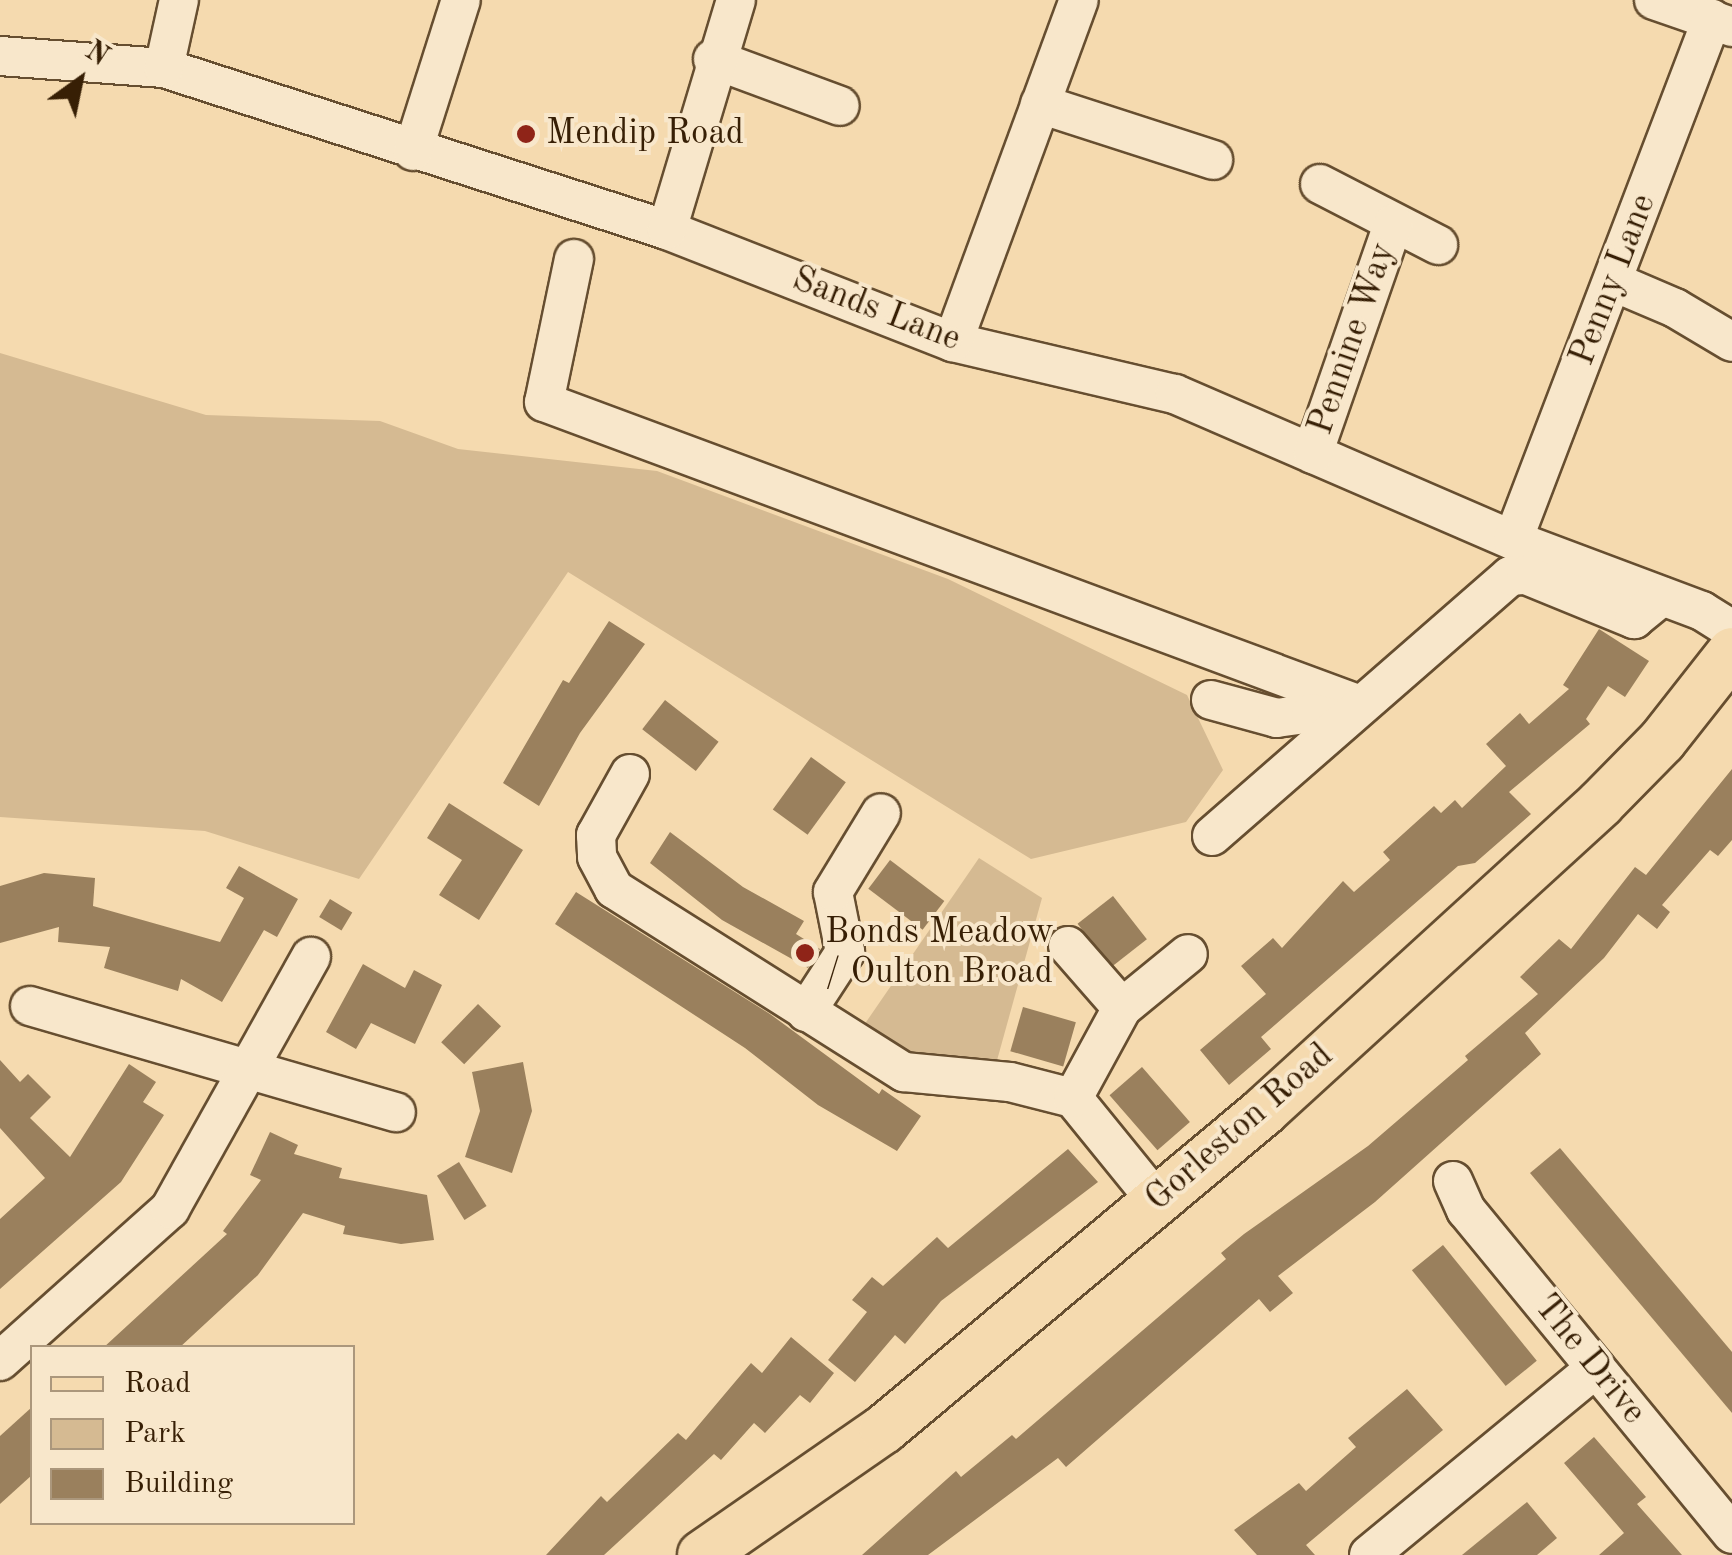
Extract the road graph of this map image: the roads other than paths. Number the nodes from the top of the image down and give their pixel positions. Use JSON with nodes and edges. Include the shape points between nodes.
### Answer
{"nodes":[{"id":1,"x":179,"y":0,"type":"edge"},
{"id":2,"x":461,"y":0,"type":"edge"},
{"id":3,"x":736,"y":0,"type":"edge"},
{"id":4,"x":1079,"y":0,"type":"edge"},
{"id":5,"x":1654,"y":0,"type":"edge"},
{"id":6,"x":1722,"y":23,"type":"edge"},
{"id":7,"x":0,"y":56,"type":"edge"},
{"id":8,"x":713,"y":58,"type":"junction"},
{"id":9,"x":164,"y":68,"type":"junction"},
{"id":10,"x":1040,"y":104,"type":"junction"},
{"id":11,"x":840,"y":106,"type":"dead end"},
{"id":12,"x":413,"y":151,"type":"junction"},
{"id":13,"x":1213,"y":160,"type":"dead end"},
{"id":14,"x":1320,"y":184,"type":"dead end"},
{"id":15,"x":1393,"y":224,"type":"junction"},
{"id":16,"x":667,"y":230,"type":"junction"},
{"id":17,"x":1438,"y":245,"type":"dead end"},
{"id":18,"x":574,"y":259,"type":"dead end"},
{"id":19,"x":1614,"y":282,"type":"junction"},
{"id":20,"x":953,"y":342,"type":"junction"},
{"id":21,"x":1732,"y":342,"type":"edge"},
{"id":22,"x":1314,"y":454,"type":"junction"},
{"id":23,"x":1514,"y":540,"type":"junction"},
{"id":24,"x":1662,"y":596,"type":"junction"},
{"id":25,"x":1732,"y":630,"type":"edge"},
{"id":26,"x":1732,"y":652,"type":"edge"},
{"id":27,"x":1211,"y":700,"type":"dead end"},
{"id":28,"x":1352,"y":713,"type":"junction"},
{"id":29,"x":630,"y":774,"type":"dead end"},
{"id":30,"x":881,"y":813,"type":"dead end"},
{"id":31,"x":1212,"y":836,"type":"dead end"},
{"id":32,"x":1068,"y":946,"type":"dead end"},
{"id":33,"x":1188,"y":954,"type":"dead end"},
{"id":34,"x":311,"y":957,"type":"dead end"},
{"id":35,"x":30,"y":1006,"type":"dead end"},
{"id":36,"x":1122,"y":1008,"type":"junction"},
{"id":37,"x":806,"y":1012,"type":"junction"},
{"id":38,"x":246,"y":1066,"type":"junction"},
{"id":39,"x":1073,"y":1098,"type":"junction"},
{"id":40,"x":396,"y":1112,"type":"dead end"},
{"id":41,"x":1453,"y":1181,"type":"dead end"},
{"id":42,"x":1156,"y":1200,"type":"junction"},
{"id":43,"x":0,"y":1360,"type":"edge"},
{"id":44,"x":1596,"y":1368,"type":"junction"},
{"id":45,"x":1732,"y":1534,"type":"edge"},
{"id":46,"x":702,"y":1555,"type":"edge"},
{"id":47,"x":1369,"y":1555,"type":"edge"}],
"edges":[{"from":1,"to":9,"type":"street"},
{"from":2,"to":12,"type":"street"},
{"from":3,"to":8,"type":"street"},
{"from":4,"to":10,"type":"street"},
{"from":5,"to":6,"type":"street"},
{"from":6,"to":19,"type":"street","name":"Penny Lane"},
{"from":7,"to":9,"type":"street","name":"Sands Lane"},
{"from":8,"to":11,"type":"street"},
{"from":8,"to":16,"type":"street"},
{"from":9,"to":12,"type":"street","name":"Sands Lane"},
{"from":10,"to":13,"type":"street"},
{"from":10,"to":20,"type":"street"},
{"from":12,"to":16,"type":"street","name":"Sands Lane"},
{"from":14,"to":15,"type":"street","name":"Pennine Way"},
{"from":15,"to":17,"type":"street","name":"Pennine Way"},
{"from":15,"to":22,"type":"street","name":"Pennine Way"},
{"from":16,"to":20,"type":"street","name":"Sands Lane"},
{"from":18,"to":28,"type":"street","via":[[544,402]]},
{"from":19,"to":21,"type":"street"},
{"from":19,"to":23,"type":"street","name":"Penny Lane"},
{"from":20,"to":22,"type":"street","name":"Sands Lane","via":[[1175,394]]},
{"from":22,"to":23,"type":"street","name":"Sands Lane"},
{"from":23,"to":24,"type":"street","name":"Sands Lane"},
{"from":24,"to":25,"type":"street","name":"Sands Lane"},
{"from":24,"to":28,"type":"street","via":[[1634,618],[1526,575],[1510,576]]},
{"from":26,"to":42,"type":"main road","name":"Gorleston Road","via":[[1662,741],[1600,804],[1291,1087]]},
{"from":27,"to":28,"type":"street","via":[[1278,718]]},
{"from":28,"to":31,"type":"street"},
{"from":29,"to":37,"type":"street","via":[[596,835],[597,857],[614,889]]},
{"from":30,"to":37,"type":"street","via":[[833,892],[844,952]]},
{"from":32,"to":36,"type":"street"},
{"from":33,"to":36,"type":"street"},
{"from":34,"to":38,"type":"street"},
{"from":35,"to":38,"type":"street"},
{"from":36,"to":39,"type":"street"},
{"from":37,"to":39,"type":"street","via":[[904,1072],[1010,1082]]},
{"from":38,"to":40,"type":"street"},
{"from":38,"to":43,"type":"street","via":[[170,1209]]},
{"from":39,"to":42,"type":"street"},
{"from":41,"to":44,"type":"street","name":"The Drive","via":[[1466,1210]]},
{"from":42,"to":46,"type":"main road","name":"Gorleston Road","via":[[884,1428]]},
{"from":44,"to":45,"type":"street","name":"The Drive"},
{"from":44,"to":47,"type":"street"}]}
